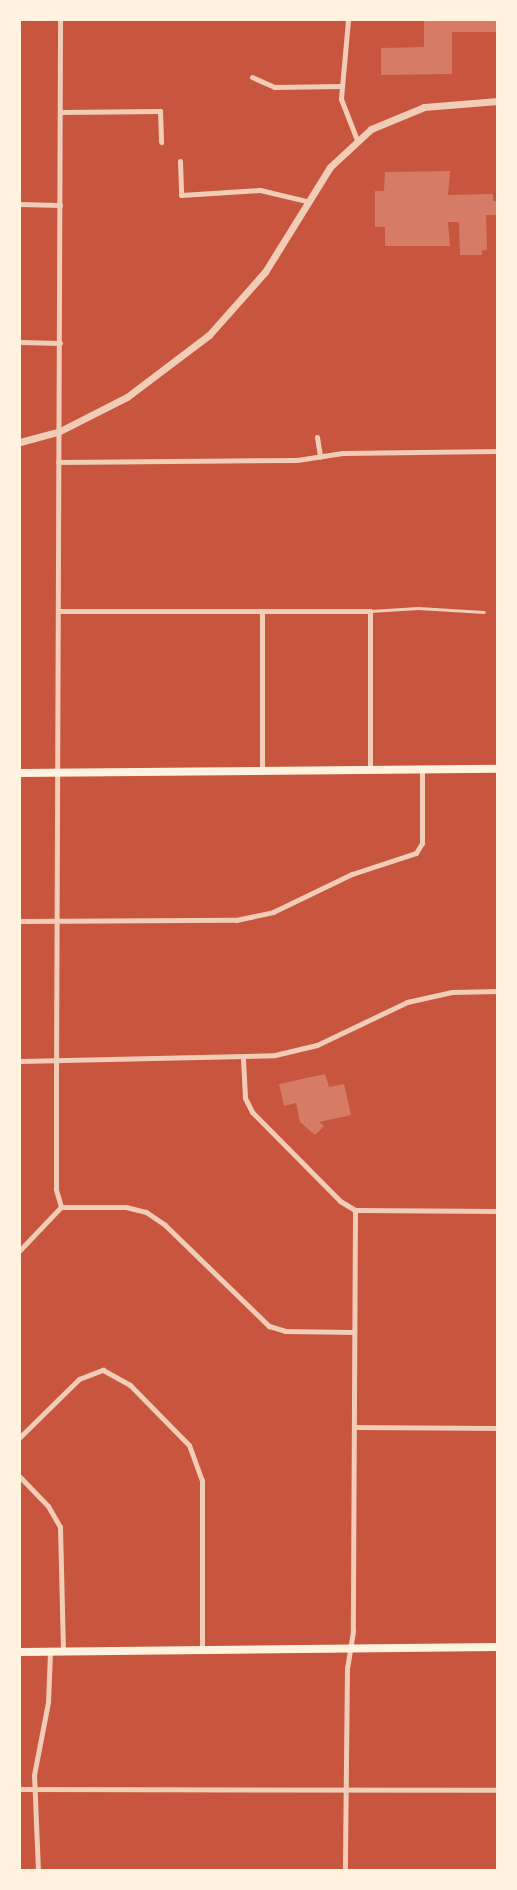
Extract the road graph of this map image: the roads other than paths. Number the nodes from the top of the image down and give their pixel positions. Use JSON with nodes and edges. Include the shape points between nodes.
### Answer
{"nodes":[{"id":1,"x":60,"y":20,"type":"edge"},
{"id":2,"x":348,"y":20,"type":"edge"},
{"id":3,"x":252,"y":77,"type":"dead end"},
{"id":4,"x":342,"y":86,"type":"junction"},
{"id":5,"x":498,"y":101,"type":"edge"},
{"id":6,"x":61,"y":112,"type":"junction"},
{"id":7,"x":357,"y":140,"type":"junction"},
{"id":8,"x":161,"y":142,"type":"dead end"},
{"id":9,"x":180,"y":161,"type":"dead end"},
{"id":10,"x":306,"y":201,"type":"junction"},
{"id":11,"x":20,"y":204,"type":"edge"},
{"id":12,"x":60,"y":205,"type":"junction"},
{"id":13,"x":20,"y":342,"type":"edge"},
{"id":14,"x":60,"y":343,"type":"junction"},
{"id":15,"x":58,"y":432,"type":"junction"},
{"id":16,"x":317,"y":437,"type":"dead end"},
{"id":17,"x":20,"y":442,"type":"edge"},
{"id":18,"x":498,"y":451,"type":"edge"},
{"id":19,"x":320,"y":457,"type":"junction"},
{"id":20,"x":58,"y":462,"type":"junction"},
{"id":21,"x":58,"y":611,"type":"junction"},
{"id":22,"x":370,"y":611,"type":"junction"},
{"id":23,"x":262,"y":612,"type":"junction"},
{"id":24,"x":484,"y":612,"type":"dead end"},
{"id":25,"x":498,"y":769,"type":"edge"},
{"id":26,"x":370,"y":770,"type":"junction"},
{"id":27,"x":422,"y":770,"type":"junction"},
{"id":28,"x":262,"y":771,"type":"junction"},
{"id":29,"x":58,"y":772,"type":"junction"},
{"id":30,"x":20,"y":773,"type":"edge"},
{"id":31,"x":20,"y":921,"type":"edge"},
{"id":32,"x":59,"y":921,"type":"junction"},
{"id":33,"x":498,"y":991,"type":"edge"},
{"id":34,"x":243,"y":1059,"type":"junction"},
{"id":35,"x":20,"y":1061,"type":"edge"},
{"id":36,"x":57,"y":1061,"type":"junction"},
{"id":37,"x":61,"y":1207,"type":"junction"},
{"id":38,"x":355,"y":1210,"type":"junction"},
{"id":39,"x":498,"y":1211,"type":"edge"},
{"id":40,"x":20,"y":1250,"type":"edge"},
{"id":41,"x":353,"y":1332,"type":"junction"},
{"id":42,"x":355,"y":1427,"type":"junction"},
{"id":43,"x":498,"y":1428,"type":"edge"},
{"id":44,"x":20,"y":1437,"type":"edge"},
{"id":45,"x":20,"y":1477,"type":"edge"},
{"id":46,"x":498,"y":1647,"type":"edge"},
{"id":47,"x":349,"y":1649,"type":"junction"},
{"id":48,"x":202,"y":1650,"type":"junction"},
{"id":49,"x":20,"y":1652,"type":"edge"},
{"id":50,"x":50,"y":1652,"type":"junction"},
{"id":51,"x":63,"y":1652,"type":"junction"},
{"id":52,"x":20,"y":1788,"type":"edge"},
{"id":53,"x":35,"y":1788,"type":"junction"},
{"id":54,"x":346,"y":1790,"type":"junction"},
{"id":55,"x":498,"y":1790,"type":"edge"},
{"id":56,"x":38,"y":1870,"type":"edge"},
{"id":57,"x":345,"y":1870,"type":"edge"}],
"edges":[{"from":1,"to":6,"type":"street"},
{"from":2,"to":4,"type":"street"},
{"from":3,"to":4,"type":"street","via":[[274,87]]},
{"from":4,"to":7,"type":"street","via":[[341,107]]},
{"from":5,"to":7,"type":"street","via":[[423,107],[381,124]]},
{"from":6,"to":8,"type":"street","via":[[160,111]]},
{"from":6,"to":12,"type":"street"},
{"from":7,"to":10,"type":"street","via":[[330,167]]},
{"from":9,"to":10,"type":"street","via":[[181,195],[260,190]]},
{"from":10,"to":15,"type":"street","via":[[265,272],[209,335],[143,387]]},
{"from":11,"to":12,"type":"street"},
{"from":12,"to":14,"type":"street"},
{"from":13,"to":14,"type":"street"},
{"from":14,"to":15,"type":"street"},
{"from":15,"to":17,"type":"street"},
{"from":15,"to":20,"type":"street"},
{"from":16,"to":19,"type":"street"},
{"from":18,"to":19,"type":"street"},
{"from":19,"to":20,"type":"street"},
{"from":20,"to":21,"type":"street"},
{"from":21,"to":23,"type":"street"},
{"from":21,"to":29,"type":"street"},
{"from":22,"to":23,"type":"street"},
{"from":22,"to":24,"type":"lane","via":[[418,608]]},
{"from":22,"to":26,"type":"street"},
{"from":23,"to":28,"type":"street"},
{"from":25,"to":27,"type":"main road"},
{"from":26,"to":27,"type":"main road"},
{"from":26,"to":28,"type":"main road"},
{"from":27,"to":32,"type":"street","via":[[422,843],[410,857],[352,874],[253,918]]},
{"from":28,"to":29,"type":"main road"},
{"from":29,"to":30,"type":"main road"},
{"from":29,"to":32,"type":"street"},
{"from":31,"to":32,"type":"street"},
{"from":32,"to":36,"type":"street"},
{"from":33,"to":34,"type":"street","via":[[423,998],[378,1014],[317,1044]]},
{"from":34,"to":36,"type":"street"},
{"from":34,"to":38,"type":"street","via":[[245,1098],[252,1112],[340,1201]]},
{"from":35,"to":36,"type":"street"},
{"from":36,"to":37,"type":"street","via":[[56,1189]]},
{"from":37,"to":40,"type":"street"},
{"from":37,"to":41,"type":"street","via":[[126,1207],[146,1212],[165,1225],[269,1326],[285,1331]]},
{"from":38,"to":39,"type":"street"},
{"from":38,"to":41,"type":"street"},
{"from":41,"to":42,"type":"street"},
{"from":42,"to":43,"type":"street"},
{"from":42,"to":47,"type":"street","via":[[353,1631]]},
{"from":44,"to":48,"type":"street","via":[[79,1379],[103,1370],[130,1385],[189,1445],[202,1480]]},
{"from":45,"to":51,"type":"street","via":[[48,1506],[60,1527]]},
{"from":46,"to":47,"type":"main road"},
{"from":47,"to":48,"type":"main road"},
{"from":47,"to":54,"type":"street"},
{"from":48,"to":51,"type":"main road"},
{"from":49,"to":50,"type":"main road"},
{"from":50,"to":51,"type":"main road"},
{"from":50,"to":53,"type":"street","via":[[48,1702],[38,1737]]},
{"from":52,"to":53,"type":"street"},
{"from":53,"to":54,"type":"street"},
{"from":53,"to":56,"type":"street"},
{"from":54,"to":55,"type":"street"},
{"from":54,"to":57,"type":"street"}]}
